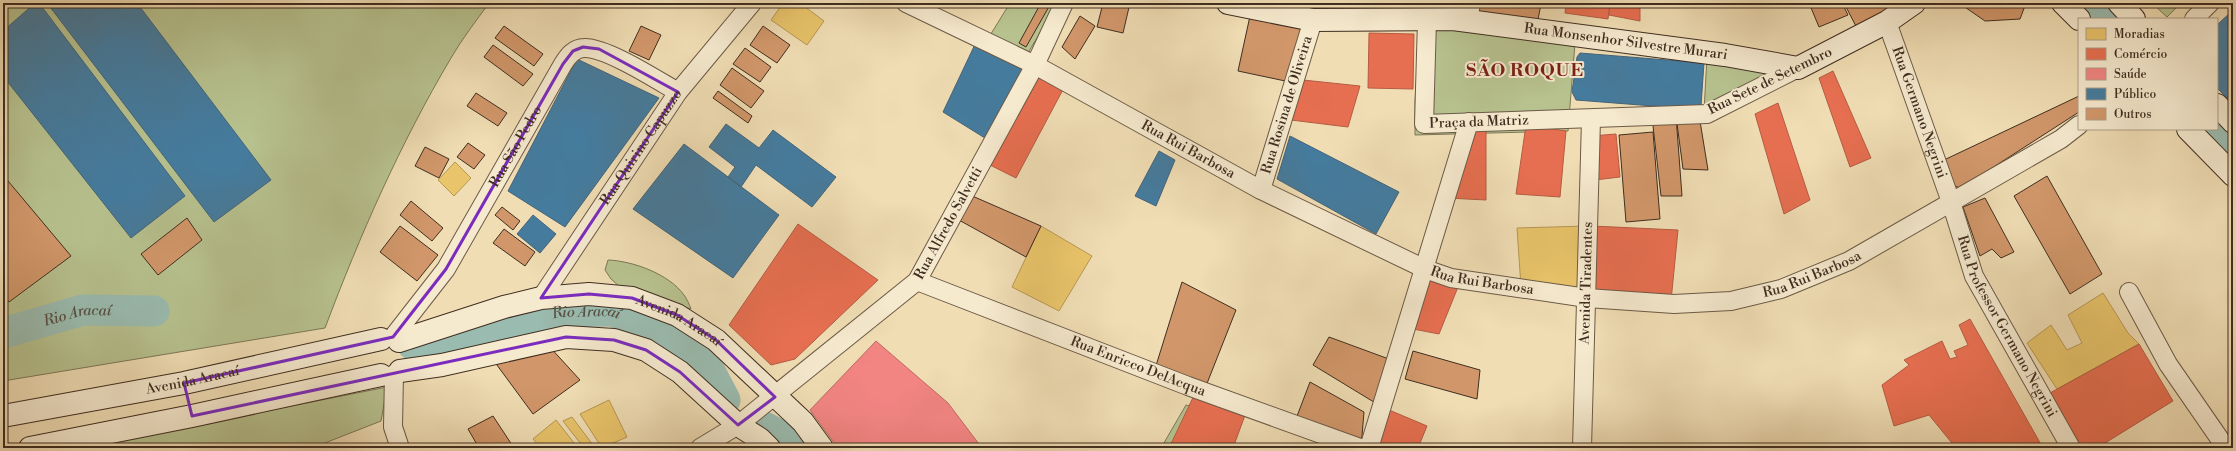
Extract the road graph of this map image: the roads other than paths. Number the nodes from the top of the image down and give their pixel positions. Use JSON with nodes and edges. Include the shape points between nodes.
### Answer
{"nodes":[{"id":1,"x":752,"y":3,"type":"edge"},
{"id":2,"x":906,"y":3,"type":"edge"},
{"id":3,"x":1064,"y":3,"type":"edge"},
{"id":4,"x":1228,"y":3,"type":"edge"},
{"id":5,"x":1914,"y":3,"type":"edge"},
{"id":6,"x":2063,"y":3,"type":"edge"},
{"id":7,"x":2119,"y":3,"type":"edge"},
{"id":8,"x":2210,"y":3,"type":"edge"},
{"id":9,"x":1462,"y":12,"type":"edge"},
{"id":10,"x":2078,"y":18,"type":"edge"},
{"id":11,"x":2133,"y":18,"type":"edge"},
{"id":12,"x":2195,"y":18,"type":"edge"},
{"id":13,"x":1313,"y":20,"type":"junction"},
{"id":14,"x":1427,"y":20,"type":"junction"},
{"id":15,"x":1887,"y":22,"type":"junction"},
{"id":16,"x":1035,"y":65,"type":"junction"},
{"id":17,"x":1798,"y":68,"type":"junction"},
{"id":18,"x":678,"y":92,"type":"junction"},
{"id":19,"x":2218,"y":106,"type":"edge"},
{"id":20,"x":1591,"y":118,"type":"junction"},
{"id":21,"x":1469,"y":122,"type":"junction"},
{"id":22,"x":2233,"y":122,"type":"edge"},
{"id":23,"x":2078,"y":126,"type":"edge"},
{"id":24,"x":2189,"y":130,"type":"edge"},
{"id":25,"x":2233,"y":175,"type":"edge"},
{"id":26,"x":1261,"y":190,"type":"junction"},
{"id":27,"x":1951,"y":202,"type":"junction"},
{"id":28,"x":1426,"y":269,"type":"junction"},
{"id":29,"x":917,"y":281,"type":"junction"},
{"id":30,"x":2128,"y":292,"type":"dead end"},
{"id":31,"x":541,"y":298,"type":"junction"},
{"id":32,"x":1587,"y":298,"type":"junction"},
{"id":33,"x":391,"y":339,"type":"junction"},
{"id":34,"x":392,"y":374,"type":"junction"},
{"id":35,"x":184,"y":383,"type":"junction"},
{"id":36,"x":772,"y":399,"type":"junction"},
{"id":37,"x":3,"y":416,"type":"edge"},
{"id":38,"x":192,"y":416,"type":"junction"},
{"id":39,"x":740,"y":424,"type":"junction"},
{"id":40,"x":30,"y":448,"type":"edge"},
{"id":41,"x":400,"y":448,"type":"edge"},
{"id":42,"x":700,"y":448,"type":"edge"},
{"id":43,"x":769,"y":448,"type":"edge"},
{"id":44,"x":822,"y":448,"type":"edge"},
{"id":45,"x":1360,"y":448,"type":"edge"},
{"id":46,"x":1369,"y":448,"type":"edge"},
{"id":47,"x":1582,"y":448,"type":"edge"},
{"id":48,"x":2071,"y":448,"type":"edge"},
{"id":49,"x":2226,"y":448,"type":"edge"}],
"edges":[{"from":1,"to":18,"type":"street","name":"Rua Quirino Capuzzo"},
{"from":2,"to":16,"type":"street","name":"Rua Rui Barbosa"},
{"from":3,"to":16,"type":"street","name":"Rua Alfredo Salvetti"},
{"from":4,"to":13,"type":"main road","name":"Rua Monsenhor Silvestre Murari"},
{"from":5,"to":15,"type":"main road","name":"Rua Sete de Setembro"},
{"from":6,"to":10,"type":"main road"},
{"from":7,"to":11,"type":"main road"},
{"from":8,"to":12,"type":"street"},
{"from":9,"to":14,"type":"main road","name":"Rua Monsenhor Silvestre Murari"},
{"from":9,"to":17,"type":"main road","name":"Rua Monsenhor Silvestre Murari"},
{"from":13,"to":14,"type":"main road","name":"Rua Monsenhor Silvestre Murari"},
{"from":13,"to":26,"type":"street","name":"Rua Rosina de Oliveira"},
{"from":14,"to":21,"type":"street","name":"Praça da Matriz","via":[[1424,124]]},
{"from":15,"to":17,"type":"main road","name":"Rua Sete de Setembro"},
{"from":15,"to":27,"type":"street","name":"Rua Germano Negrini"},
{"from":16,"to":26,"type":"street","name":"Rua Rui Barbosa"},
{"from":16,"to":29,"type":"street","name":"Rua Alfredo Salvetti"},
{"from":17,"to":20,"type":"street","name":"Rua Sete de Setembro","via":[[1707,114]]},
{"from":18,"to":31,"type":"street","name":"Rua Quirino Capuzzo"},
{"from":18,"to":33,"type":"street","name":"Rua São Pedro","via":[[599,49],[583,48],[573,51],[563,64],[446,269]]},
{"from":19,"to":22,"type":"main road"},
{"from":20,"to":21,"type":"street","name":"Praça da Matriz"},
{"from":20,"to":32,"type":"street","name":"Avenida Tiradentes"},
{"from":21,"to":28,"type":"street"},
{"from":23,"to":27,"type":"street","name":"Rua Rui Barbosa","via":[[2061,139]]},
{"from":24,"to":25,"type":"main road"},
{"from":26,"to":28,"type":"street","name":"Rua Rui Barbosa"},
{"from":27,"to":32,"type":"street","name":"Rua Rui Barbosa","via":[[1849,261],[1781,289],[1731,301],[1674,304]]},
{"from":27,"to":48,"type":"street","name":"Rua Professor Germano Negrini","via":[[1974,276]]},
{"from":28,"to":32,"type":"street","name":"Rua Rui Barbosa","via":[[1452,278]]},
{"from":28,"to":46,"type":"street"},
{"from":29,"to":36,"type":"street","name":"Rua Alfredo Salvetti"},
{"from":29,"to":45,"type":"street","name":"Rua Enricco DelAcqua","via":[[1188,386]]},
{"from":30,"to":49,"type":"street","via":[[2168,364]]},
{"from":31,"to":33,"type":"main road","name":"Avenida Aracaí"},
{"from":31,"to":36,"type":"main road","name":"Avenida Aracaí","via":[[589,294],[632,298],[677,315],[716,340]]},
{"from":32,"to":47,"type":"street","name":"Avenida Tiradentes"},
{"from":33,"to":34,"type":"main road","via":[[404,346],[407,359]]},
{"from":33,"to":34,"type":"main road","via":[[371,348],[368,360],[375,372]]},
{"from":33,"to":35,"type":"main road","name":"Avenida Aracaí"},
{"from":34,"to":38,"type":"main road"},
{"from":34,"to":39,"type":"main road","via":[[566,337],[614,340],[646,350],[680,372]]},
{"from":34,"to":41,"type":"street","via":[[393,427]]},
{"from":35,"to":37,"type":"main road","name":"Avenida Aracaí"},
{"from":35,"to":38,"type":"main road"},
{"from":36,"to":39,"type":"street","name":"Rua Alfredo Salvetti"},
{"from":36,"to":44,"type":"main road","name":"Avenida Aracaí","via":[[803,422]]},
{"from":38,"to":40,"type":"main road"},
{"from":39,"to":42,"type":"street","name":"Rua Alfredo Salvetti"},
{"from":39,"to":43,"type":"main road"}]}
